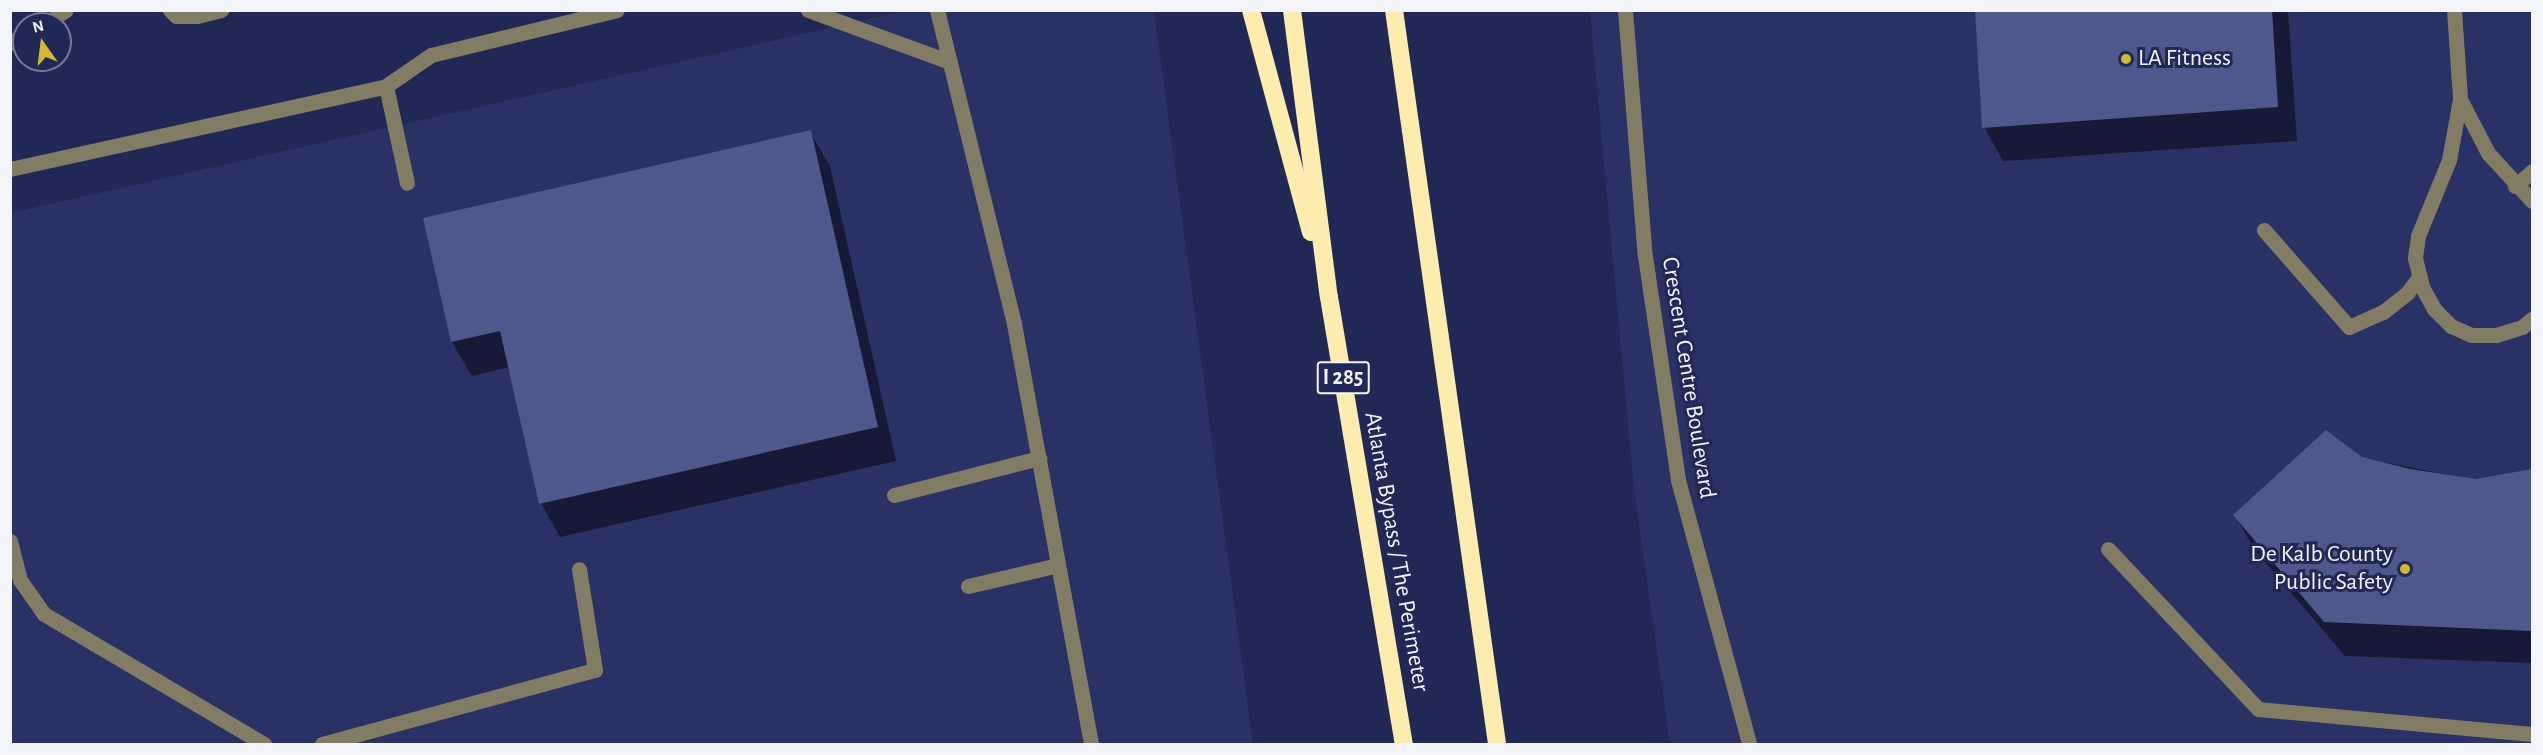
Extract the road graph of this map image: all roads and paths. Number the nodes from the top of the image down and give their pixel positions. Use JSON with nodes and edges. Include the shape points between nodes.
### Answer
{"nodes":[{"id":1,"x":170,"y":10,"type":"edge"},
{"id":2,"x":221,"y":10,"type":"edge"},
{"id":3,"x":617,"y":10,"type":"edge"},
{"id":4,"x":808,"y":10,"type":"edge"},
{"id":5,"x":937,"y":10,"type":"edge"},
{"id":6,"x":1251,"y":10,"type":"edge"},
{"id":7,"x":1292,"y":10,"type":"edge"},
{"id":8,"x":1625,"y":10,"type":"edge"},
{"id":9,"x":2454,"y":10,"type":"edge"},
{"id":10,"x":1394,"y":11,"type":"edge"},
{"id":11,"x":950,"y":62,"type":"junction"},
{"id":12,"x":386,"y":86,"type":"junction"},
{"id":13,"x":2460,"y":99,"type":"junction"},
{"id":14,"x":10,"y":170,"type":"edge"},
{"id":15,"x":2532,"y":171,"type":"edge"},
{"id":16,"x":407,"y":183,"type":"dead end"},
{"id":17,"x":2515,"y":186,"type":"junction"},
{"id":18,"x":2532,"y":201,"type":"edge"},
{"id":19,"x":2264,"y":230,"type":"dead end"},
{"id":20,"x":2420,"y":276,"type":"junction"},
{"id":21,"x":1329,"y":297,"type":"junction"},
{"id":22,"x":2532,"y":319,"type":"edge"},
{"id":23,"x":1039,"y":458,"type":"junction"},
{"id":24,"x":894,"y":495,"type":"dead end"},
{"id":25,"x":10,"y":541,"type":"edge"},
{"id":26,"x":2108,"y":549,"type":"dead end"},
{"id":27,"x":1058,"y":565,"type":"junction"},
{"id":28,"x":579,"y":569,"type":"dead end"},
{"id":29,"x":968,"y":585,"type":"dead end"},
{"id":30,"x":2532,"y":734,"type":"edge"},
{"id":31,"x":264,"y":744,"type":"edge"},
{"id":32,"x":322,"y":744,"type":"edge"},
{"id":33,"x":1091,"y":744,"type":"edge"},
{"id":34,"x":1404,"y":744,"type":"edge"},
{"id":35,"x":1497,"y":744,"type":"edge"},
{"id":36,"x":1749,"y":744,"type":"edge"}],
"edges":[{"from":1,"to":2,"type":"street","via":[[176,16],[197,16]]},
{"from":3,"to":12,"type":"street","via":[[431,55]]},
{"from":4,"to":11,"type":"street"},
{"from":5,"to":11,"type":"street"},
{"from":6,"to":21,"type":"highway"},
{"from":7,"to":21,"type":"highway","name":"Atlanta Bypass / The Perimeter","number":"I 285"},
{"from":8,"to":36,"type":"street","name":"Crescent Centre Boulevard","via":[[1645,256],[1678,480]]},
{"from":9,"to":13,"type":"street"},
{"from":10,"to":35,"type":"highway"},
{"from":11,"to":23,"type":"street","via":[[1014,324]]},
{"from":12,"to":14,"type":"street"},
{"from":12,"to":16,"type":"street"},
{"from":13,"to":17,"type":"street","via":[[2488,153]]},
{"from":13,"to":20,"type":"street","via":[[2448,160],[2418,236],[2415,258]]},
{"from":15,"to":17,"type":"street"},
{"from":17,"to":18,"type":"street"},
{"from":19,"to":20,"type":"street","via":[[2349,327],[2383,312],[2407,293]]},
{"from":20,"to":22,"type":"street","via":[[2435,310],[2451,326],[2472,335],[2496,335],[2522,327]]},
{"from":21,"to":34,"type":"highway","name":"Atlanta Bypass / The Perimeter","number":"I 285"},
{"from":23,"to":24,"type":"street"},
{"from":23,"to":27,"type":"street"},
{"from":25,"to":31,"type":"street","via":[[20,580],[44,614]]},
{"from":26,"to":30,"type":"street","via":[[2258,710]]},
{"from":27,"to":29,"type":"street"},
{"from":27,"to":33,"type":"street"},
{"from":28,"to":32,"type":"street","via":[[595,670]]}]}
